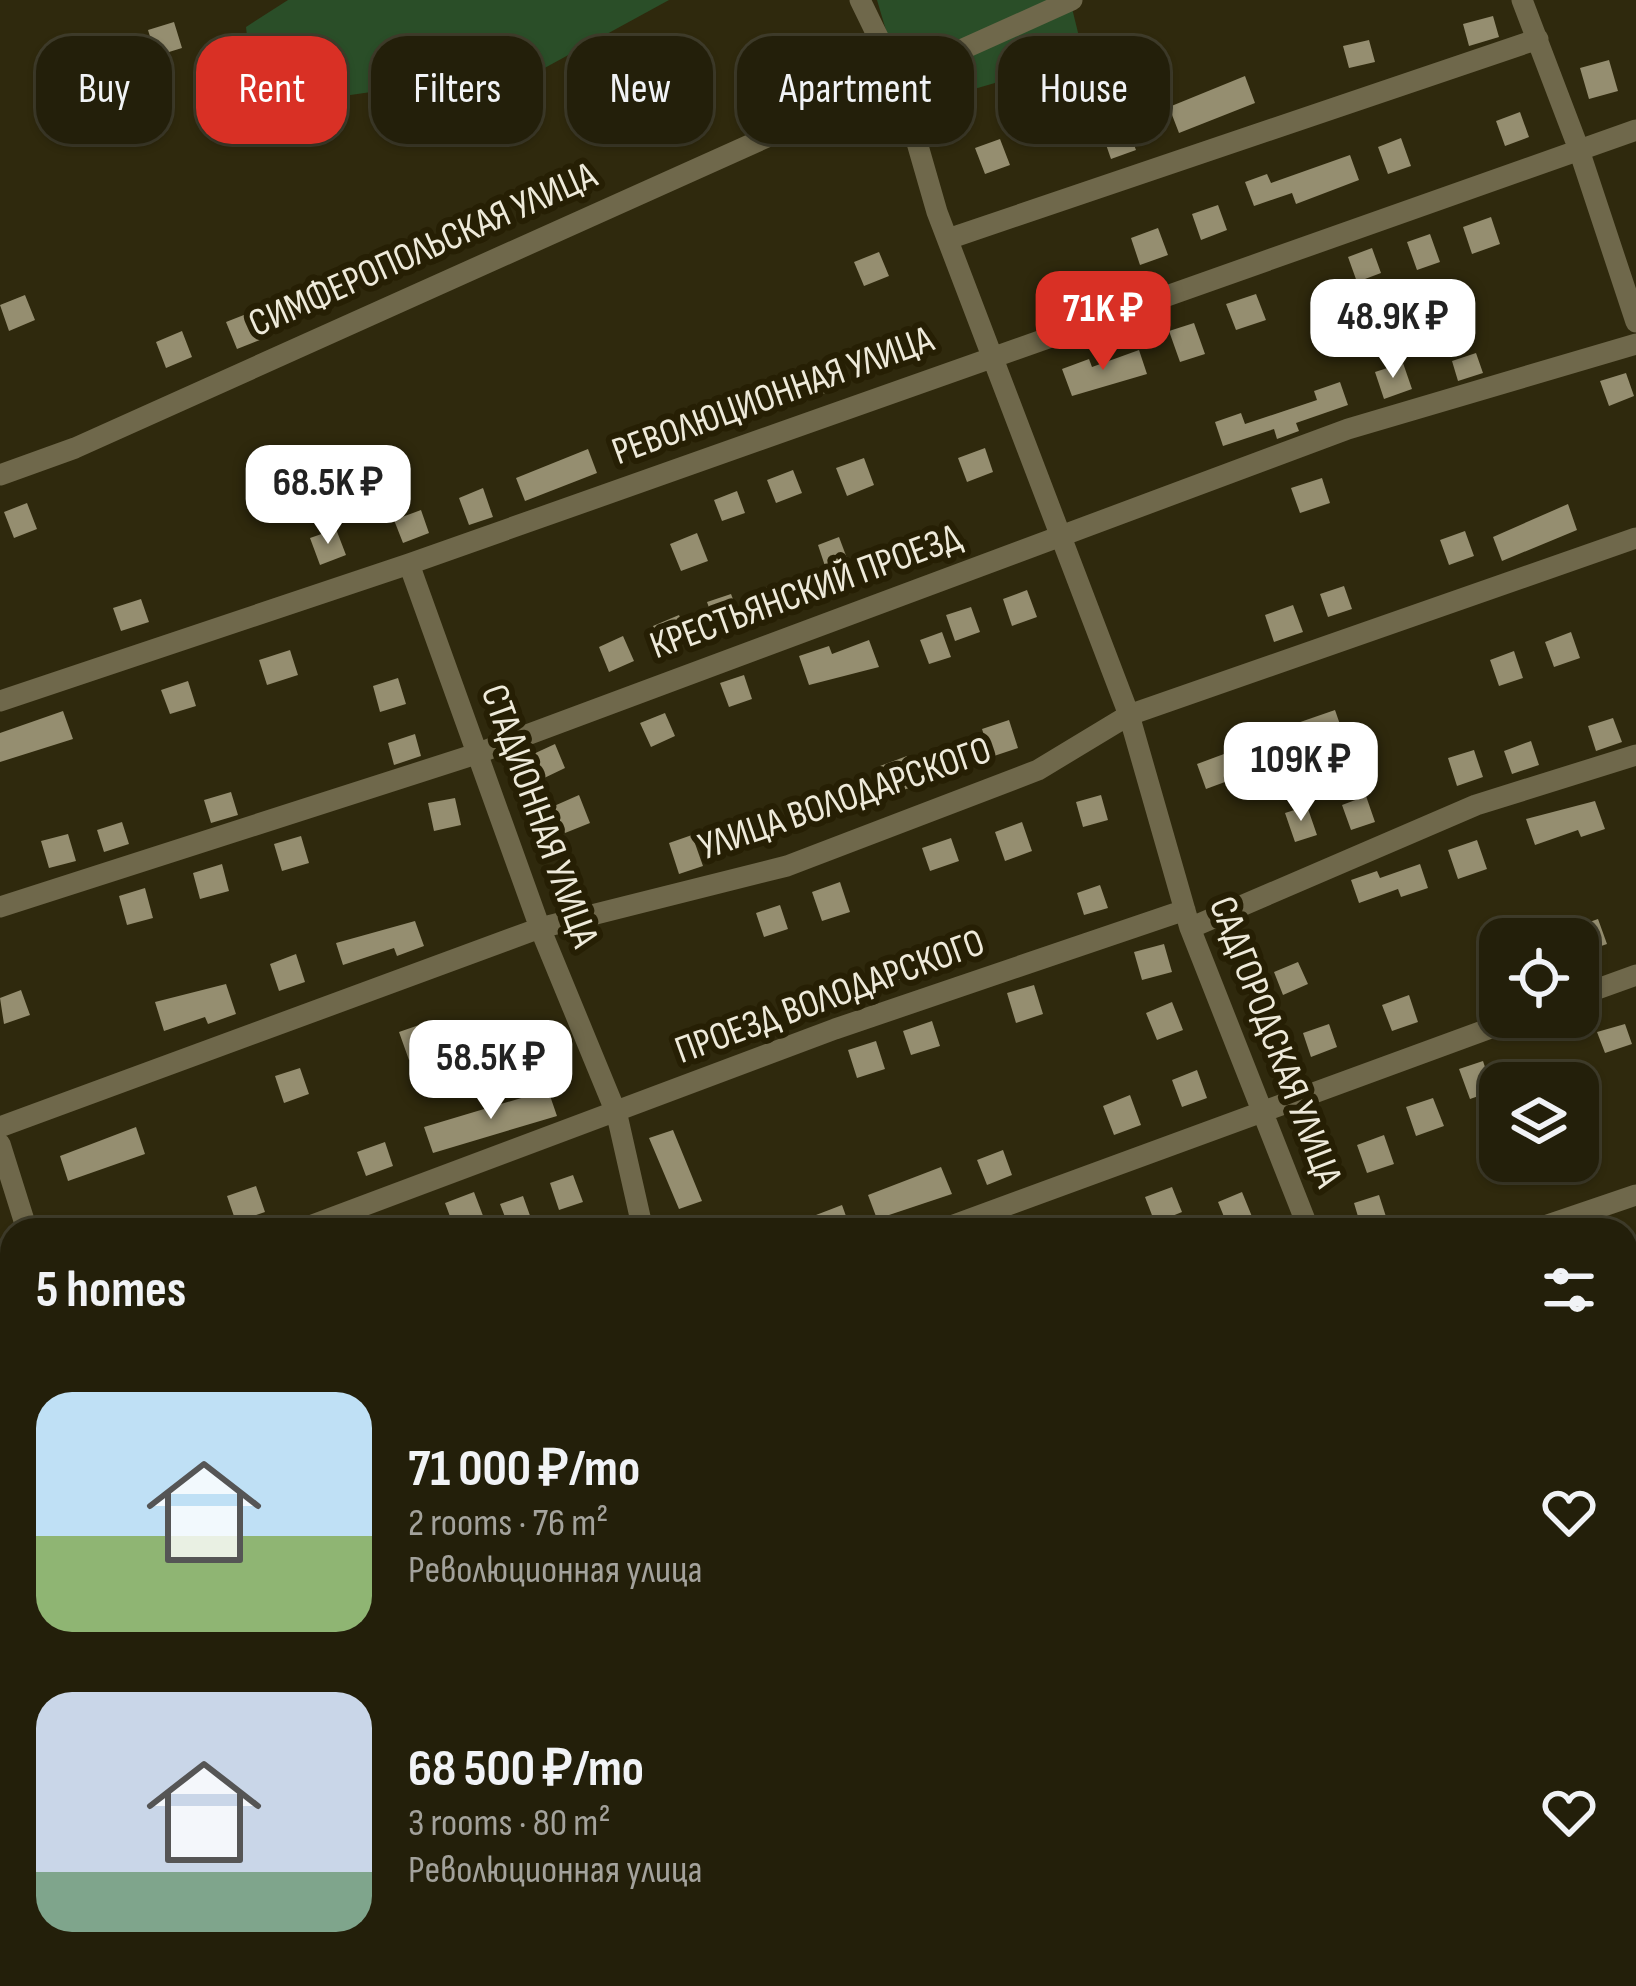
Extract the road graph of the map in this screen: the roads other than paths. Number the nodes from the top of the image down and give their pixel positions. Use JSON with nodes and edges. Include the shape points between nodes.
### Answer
{"nodes":[{"id":1,"x":860,"y":0,"type":"edge"},
{"id":2,"x":1072,"y":0,"type":"edge"},
{"id":3,"x":1522,"y":0,"type":"edge"},
{"id":4,"x":878,"y":36,"type":"edge"},
{"id":5,"x":1538,"y":39,"type":"junction"},
{"id":6,"x":974,"y":45,"type":"edge"},
{"id":7,"x":1636,"y":130,"type":"edge"},
{"id":8,"x":753,"y":144,"type":"edge"},
{"id":9,"x":919,"y":144,"type":"edge"},
{"id":10,"x":1578,"y":147,"type":"junction"},
{"id":11,"x":948,"y":239,"type":"junction"},
{"id":12,"x":1636,"y":322,"type":"edge"},
{"id":13,"x":1636,"y":344,"type":"edge"},
{"id":14,"x":993,"y":356,"type":"junction"},
{"id":15,"x":0,"y":475,"type":"edge"},
{"id":16,"x":1061,"y":536,"type":"junction"},
{"id":17,"x":1636,"y":538,"type":"edge"},
{"id":18,"x":409,"y":564,"type":"junction"},
{"id":19,"x":0,"y":700,"type":"edge"},
{"id":20,"x":1129,"y":715,"type":"junction"},
{"id":21,"x":476,"y":754,"type":"junction"},
{"id":22,"x":1636,"y":755,"type":"edge"},
{"id":23,"x":0,"y":907,"type":"edge"},
{"id":24,"x":1188,"y":919,"type":"junction"},
{"id":25,"x":540,"y":928,"type":"junction"},
{"id":26,"x":1636,"y":975,"type":"edge"},
{"id":27,"x":1599,"y":988,"type":"edge"},
{"id":28,"x":1479,"y":1032,"type":"edge"},
{"id":29,"x":1260,"y":1112,"type":"junction"},
{"id":30,"x":617,"y":1114,"type":"junction"},
{"id":31,"x":0,"y":1127,"type":"edge"},
{"id":32,"x":0,"y":1144,"type":"edge"},
{"id":33,"x":1636,"y":1195,"type":"edge"},
{"id":34,"x":23,"y":1218,"type":"edge"},
{"id":35,"x":332,"y":1218,"type":"edge"},
{"id":36,"x":640,"y":1218,"type":"edge"},
{"id":37,"x":973,"y":1218,"type":"edge"},
{"id":38,"x":1304,"y":1218,"type":"edge"},
{"id":39,"x":1568,"y":1218,"type":"edge"}],
"edges":[{"from":1,"to":4,"type":"street","name":"САДГОРОДСКАЯ УЛИЦА"},
{"from":2,"to":6,"type":"street","name":"СИМФЕРОПОЛЬСКАЯ УЛИЦА"},
{"from":3,"to":5,"type":"street"},
{"from":5,"to":10,"type":"street"},
{"from":5,"to":11,"type":"street"},
{"from":7,"to":10,"type":"street","name":"РЕВОЛЮЦИОННАЯ УЛИЦА"},
{"from":8,"to":15,"type":"street","name":"СИМФЕРОПОЛЬСКАЯ УЛИЦА"},
{"from":9,"to":11,"type":"street","name":"САДГОРОДСКАЯ УЛИЦА"},
{"from":10,"to":12,"type":"street"},
{"from":10,"to":14,"type":"street","name":"РЕВОЛЮЦИОННАЯ УЛИЦА"},
{"from":11,"to":14,"type":"street","name":"САДГОРОДСКАЯ УЛИЦА"},
{"from":13,"to":16,"type":"street","name":"КРЕСТЬЯНСКИЙ ПРОЕЗД","via":[[1348,429]]},
{"from":14,"to":16,"type":"street","name":"САДГОРОДСКАЯ УЛИЦА"},
{"from":14,"to":18,"type":"street","name":"РЕВОЛЮЦИОННАЯ УЛИЦА"},
{"from":16,"to":20,"type":"street","name":"САДГОРОДСКАЯ УЛИЦА"},
{"from":16,"to":21,"type":"street","name":"КРЕСТЬЯНСКИЙ ПРОЕЗД"},
{"from":17,"to":20,"type":"street","name":"УЛИЦА ВОЛОДАРСКОГО"},
{"from":18,"to":19,"type":"street","name":"РЕВОЛЮЦИОННАЯ УЛИЦА"},
{"from":18,"to":21,"type":"street","name":"СТАДИОННАЯ УЛИЦА"},
{"from":20,"to":24,"type":"street","name":"САДГОРОДСКАЯ УЛИЦА"},
{"from":20,"to":25,"type":"street","name":"УЛИЦА ВОЛОДАРСКОГО","via":[[1037,770],[787,866]]},
{"from":21,"to":23,"type":"street","name":"КРЕСТЬЯНСКИЙ ПРОЕЗД"},
{"from":21,"to":25,"type":"street","name":"СТАДИОННАЯ УЛИЦА"},
{"from":22,"to":24,"type":"street","name":"ПРОЕЗД ВОЛОДАРСКОГО","via":[[1476,805]]},
{"from":24,"to":29,"type":"street","name":"САДГОРОДСКАЯ УЛИЦА"},
{"from":24,"to":30,"type":"street","name":"ПРОЕЗД ВОЛОДАРСКОГО","via":[[835,1029]]},
{"from":25,"to":30,"type":"street","name":"СТАДИОННАЯ УЛИЦА"},
{"from":25,"to":31,"type":"street","name":"УЛИЦА ВОЛОДАРСКОГО"},
{"from":26,"to":27,"type":"street"},
{"from":28,"to":29,"type":"street"},
{"from":29,"to":37,"type":"street"},
{"from":29,"to":38,"type":"street","name":"САДГОРОДСКАЯ УЛИЦА"},
{"from":30,"to":35,"type":"street","name":"ПРОЕЗД ВОЛОДАРСКОГО"},
{"from":30,"to":36,"type":"street","name":"СТАДИОННАЯ УЛИЦА"},
{"from":32,"to":34,"type":"street"},
{"from":33,"to":39,"type":"street"}]}
